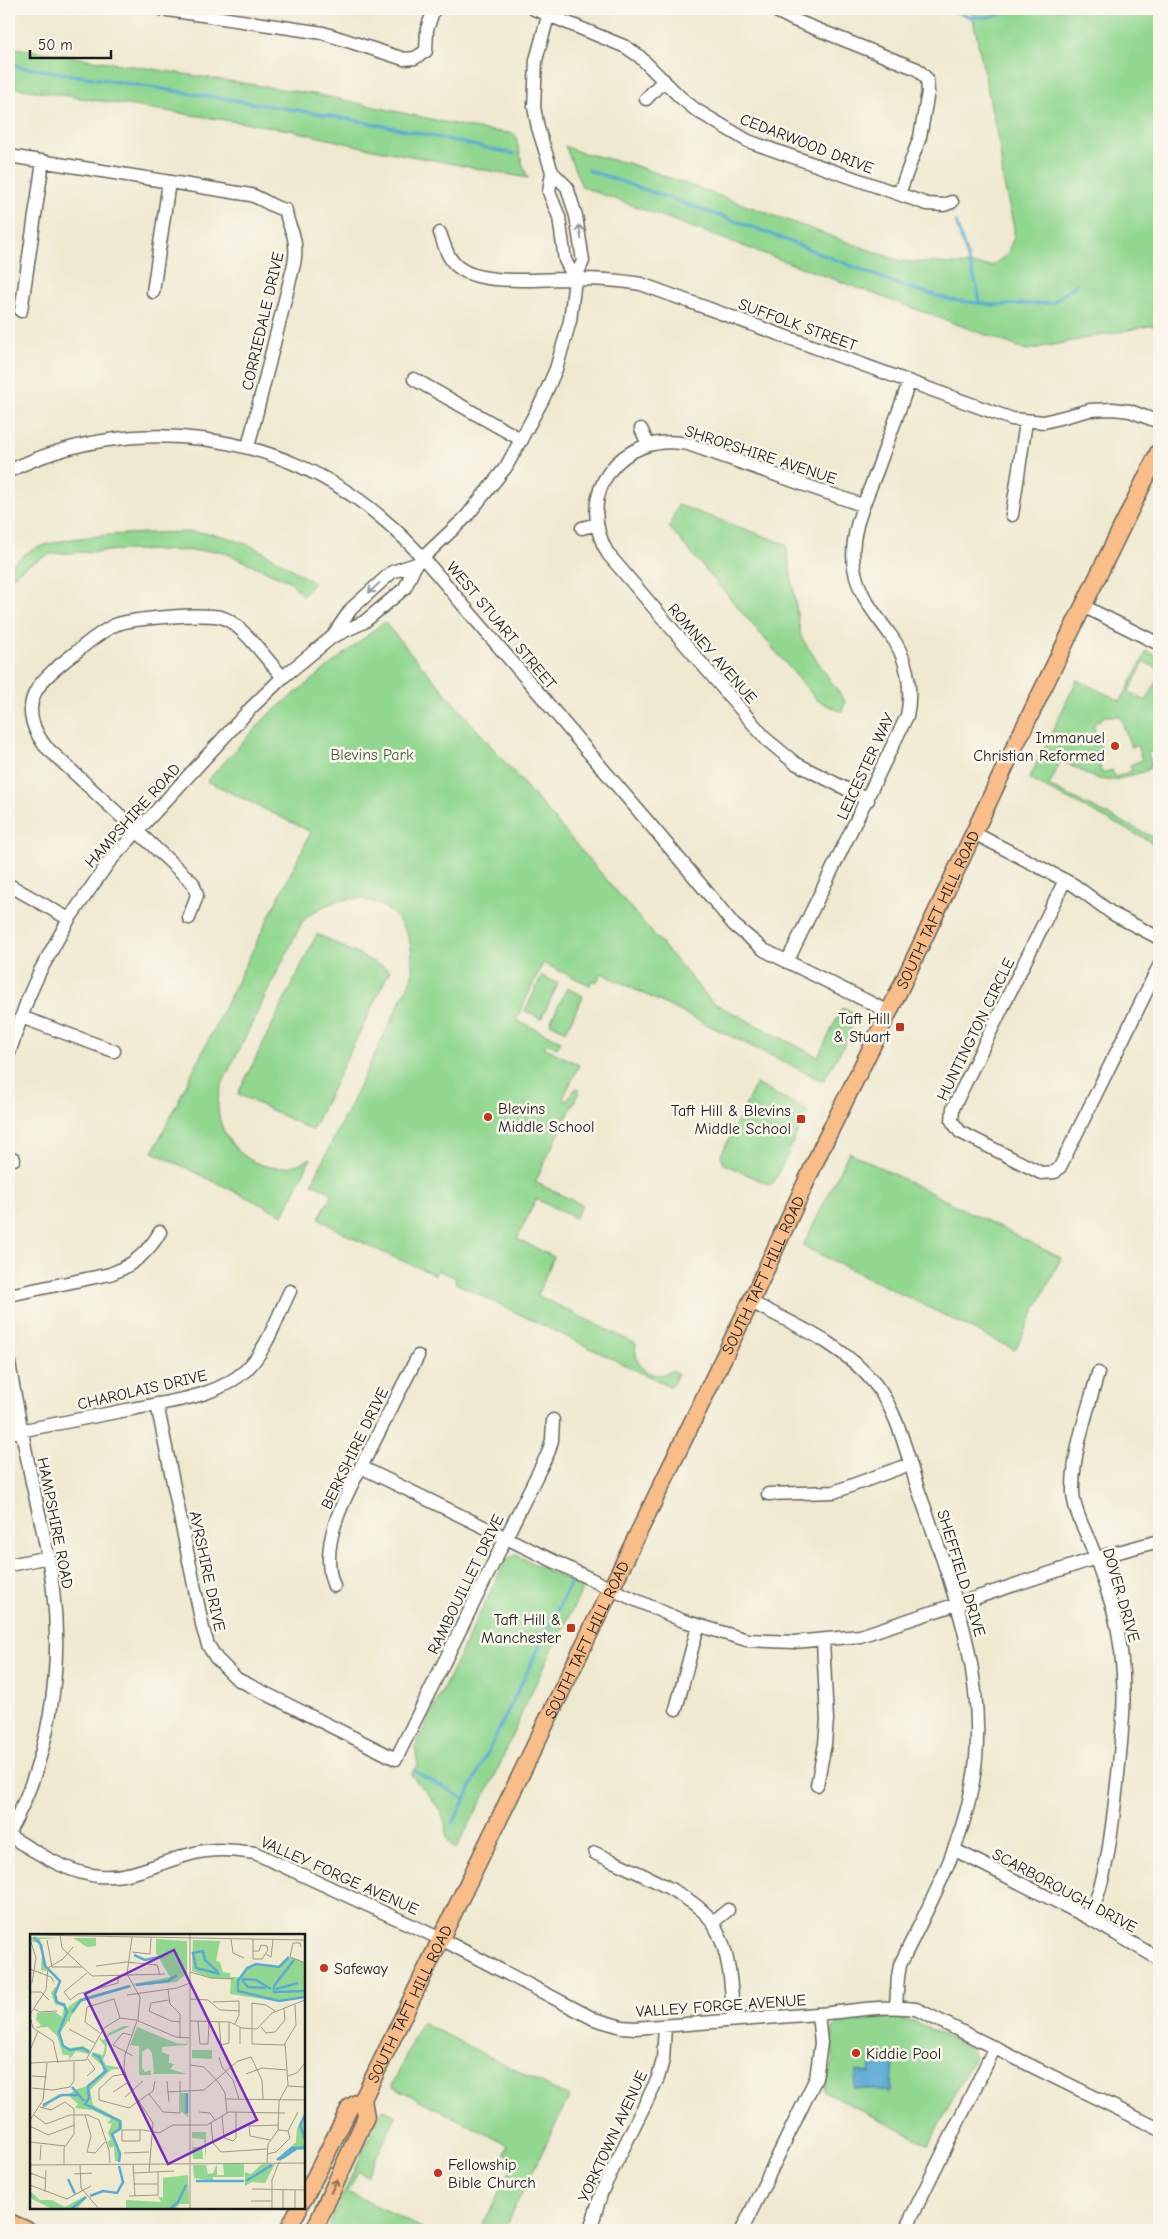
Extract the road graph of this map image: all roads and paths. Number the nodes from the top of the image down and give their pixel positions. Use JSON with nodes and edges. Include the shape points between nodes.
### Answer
{"nodes":[{"id":1,"x":161,"y":9,"type":"edge"},
{"id":2,"x":434,"y":9,"type":"edge"},
{"id":3,"x":534,"y":9,"type":"edge"},
{"id":4,"x":772,"y":9,"type":"edge"},
{"id":5,"x":549,"y":12,"type":"edge"},
{"id":6,"x":664,"y":80,"type":"junction"},
{"id":7,"x":646,"y":99,"type":"dead end"},
{"id":8,"x":9,"y":156,"type":"edge"},
{"id":9,"x":43,"y":161,"type":"junction"},
{"id":10,"x":552,"y":172,"type":"junction"},
{"id":11,"x":169,"y":182,"type":"junction"},
{"id":12,"x":899,"y":194,"type":"junction"},
{"id":13,"x":952,"y":202,"type":"dead end"},
{"id":14,"x":440,"y":233,"type":"dead end"},
{"id":15,"x":575,"y":279,"type":"junction"},
{"id":16,"x":153,"y":292,"type":"dead end"},
{"id":17,"x":21,"y":311,"type":"dead end"},
{"id":18,"x":414,"y":379,"type":"dead end"},
{"id":19,"x":909,"y":382,"type":"junction"},
{"id":20,"x":1026,"y":422,"type":"junction"},
{"id":21,"x":1159,"y":422,"type":"edge"},
{"id":22,"x":641,"y":429,"type":"dead end"},
{"id":23,"x":522,"y":440,"type":"junction"},
{"id":24,"x":648,"y":444,"type":"junction"},
{"id":25,"x":248,"y":447,"type":"junction"},
{"id":26,"x":1159,"y":451,"type":"edge"},
{"id":27,"x":9,"y":472,"type":"edge"},
{"id":28,"x":603,"y":482,"type":"joint"},
{"id":29,"x":862,"y":505,"type":"junction"},
{"id":30,"x":1012,"y":515,"type":"dead end"},
{"id":31,"x":597,"y":524,"type":"junction"},
{"id":32,"x":582,"y":528,"type":"dead end"},
{"id":33,"x":419,"y":561,"type":"junction"},
{"id":34,"x":1083,"y":606,"type":"junction"},
{"id":35,"x":332,"y":637,"type":"junction"},
{"id":36,"x":1159,"y":644,"type":"edge"},
{"id":37,"x":283,"y":677,"type":"junction"},
{"id":38,"x":868,"y":800,"type":"junction"},
{"id":39,"x":138,"y":832,"type":"junction"},
{"id":40,"x":974,"y":833,"type":"junction"},
{"id":41,"x":1065,"y":880,"type":"junction"},
{"id":42,"x":9,"y":885,"type":"edge"},
{"id":43,"x":189,"y":918,"type":"dead end"},
{"id":44,"x":68,"y":919,"type":"junction"},
{"id":45,"x":1159,"y":938,"type":"edge"},
{"id":46,"x":787,"y":962,"type":"junction"},
{"id":47,"x":1159,"y":966,"type":"edge"},
{"id":48,"x":889,"y":1012,"type":"junction"},
{"id":49,"x":21,"y":1017,"type":"junction"},
{"id":50,"x":114,"y":1051,"type":"dead end"},
{"id":51,"x":9,"y":1053,"type":"edge"},
{"id":52,"x":160,"y":1232,"type":"dead end"},
{"id":53,"x":290,"y":1291,"type":"dead end"},
{"id":54,"x":9,"y":1295,"type":"edge"},
{"id":55,"x":751,"y":1302,"type":"junction"},
{"id":56,"x":418,"y":1356,"type":"dead end"},
{"id":57,"x":9,"y":1363,"type":"edge"},
{"id":58,"x":1098,"y":1373,"type":"dead end"},
{"id":59,"x":157,"y":1404,"type":"junction"},
{"id":60,"x":553,"y":1420,"type":"dead end"},
{"id":61,"x":15,"y":1432,"type":"edge"},
{"id":62,"x":910,"y":1464,"type":"junction"},
{"id":63,"x":361,"y":1467,"type":"junction"},
{"id":64,"x":768,"y":1494,"type":"dead end"},
{"id":65,"x":505,"y":1539,"type":"junction"},
{"id":66,"x":1159,"y":1541,"type":"edge"},
{"id":67,"x":49,"y":1557,"type":"junction"},
{"id":68,"x":1096,"y":1558,"type":"junction"},
{"id":69,"x":9,"y":1565,"type":"edge"},
{"id":70,"x":334,"y":1586,"type":"dead end"},
{"id":71,"x":611,"y":1589,"type":"junction"},
{"id":72,"x":958,"y":1604,"type":"junction"},
{"id":73,"x":698,"y":1626,"type":"junction"},
{"id":74,"x":823,"y":1640,"type":"junction"},
{"id":75,"x":676,"y":1709,"type":"dead end"},
{"id":76,"x":396,"y":1759,"type":"joint"},
{"id":77,"x":817,"y":1785,"type":"dead end"},
{"id":78,"x":9,"y":1832,"type":"edge"},
{"id":79,"x":9,"y":1836,"type":"edge"},
{"id":80,"x":955,"y":1850,"type":"junction"},
{"id":81,"x":595,"y":1853,"type":"dead end"},
{"id":82,"x":728,"y":1910,"type":"dead end"},
{"id":83,"x":1089,"y":1918,"type":"junction"},
{"id":84,"x":713,"y":1922,"type":"junction"},
{"id":85,"x":441,"y":1939,"type":"junction"},
{"id":86,"x":1159,"y":1959,"type":"edge"},
{"id":87,"x":896,"y":2006,"type":"junction"},
{"id":88,"x":818,"y":2014,"type":"junction"},
{"id":89,"x":733,"y":2020,"type":"junction"},
{"id":90,"x":665,"y":2026,"type":"junction"},
{"id":91,"x":995,"y":2047,"type":"junction"},
{"id":92,"x":363,"y":2099,"type":"junction"},
{"id":93,"x":1159,"y":2129,"type":"edge"},
{"id":94,"x":305,"y":2197,"type":"edge"},
{"id":95,"x":298,"y":2209,"type":"edge"},
{"id":96,"x":9,"y":2222,"type":"edge"},
{"id":97,"x":27,"y":2230,"type":"edge"},
{"id":98,"x":288,"y":2230,"type":"edge"},
{"id":99,"x":314,"y":2230,"type":"edge"},
{"id":100,"x":590,"y":2230,"type":"edge"},
{"id":101,"x":742,"y":2230,"type":"edge"},
{"id":102,"x":905,"y":2230,"type":"edge"}],
"edges":[{"from":1,"to":2,"type":"street","via":[[323,33],[404,59],[415,58],[426,51],[427,29]]},
{"from":3,"to":5,"type":"street","name":"CEDARWOOD DRIVE"},
{"from":4,"to":12,"type":"street","via":[[922,73],[928,92],[920,137]]},
{"from":5,"to":6,"type":"street","name":"CEDARWOOD DRIVE","via":[[626,46]]},
{"from":5,"to":10,"type":"street","name":"HAMPSHIRE ROAD","via":[[536,60],[534,107]]},
{"from":6,"to":7,"type":"street"},
{"from":6,"to":12,"type":"street","name":"CEDARWOOD DRIVE","via":[[696,110],[748,141]]},
{"from":8,"to":9,"type":"street","name":"CORRIEDALE DRIVE"},
{"from":9,"to":11,"type":"street","name":"CORRIEDALE DRIVE"},
{"from":9,"to":17,"type":"street"},
{"from":10,"to":15,"type":"street","name":"HAMPSHIRE ROAD","via":[[549,192],[559,218],[565,260]]},
{"from":15,"to":10,"type":"street","name":"HAMPSHIRE ROAD","one_way":true,"via":[[583,261],[576,216],[567,187]]},
{"from":11,"to":16,"type":"street"},
{"from":11,"to":25,"type":"street","name":"CORRIEDALE DRIVE","via":[[263,199],[278,210],[286,210],[294,236],[294,264]]},
{"from":12,"to":13,"type":"street","name":"CEDARWOOD DRIVE","via":[[935,206]]},
{"from":14,"to":15,"type":"street","name":"SUFFOLK STREET","via":[[449,257],[470,274],[494,278]]},
{"from":15,"to":19,"type":"street","name":"SUFFOLK STREET","via":[[640,284]]},
{"from":15,"to":23,"type":"street","name":"HAMPSHIRE ROAD","via":[[564,346]]},
{"from":18,"to":23,"type":"street"},
{"from":19,"to":20,"type":"street","name":"SUFFOLK STREET","via":[[1012,420]]},
{"from":19,"to":29,"type":"street","name":"LEICESTER WAY"},
{"from":20,"to":21,"type":"street","name":"SUFFOLK STREET","via":[[1044,422],[1090,410],[1113,409],[1130,411]]},
{"from":20,"to":30,"type":"street"},
{"from":22,"to":24,"type":"street"},
{"from":23,"to":33,"type":"street","name":"HAMPSHIRE ROAD","via":[[485,495]]},
{"from":24,"to":28,"type":"street","name":"SHROPSHIRE AVENUE","via":[[616,463]]},
{"from":24,"to":29,"type":"street","name":"SHROPSHIRE AVENUE","via":[[688,444]]},
{"from":25,"to":27,"type":"street","name":"WEST STUART STREET","via":[[194,438],[136,437],[78,446]]},
{"from":25,"to":33,"type":"street","name":"WEST STUART STREET","via":[[332,482],[383,518]]},
{"from":26,"to":34,"type":"main road","name":"SOUTH TAFT HILL ROAD"},
{"from":28,"to":31,"type":"street","name":"ROMNEY AVENUE","via":[[597,501]]},
{"from":29,"to":38,"type":"street","name":"LEICESTER WAY","via":[[853,550],[858,583],[867,605],[899,649],[910,694],[902,729]]},
{"from":31,"to":32,"type":"street"},
{"from":31,"to":38,"type":"street","name":"ROMNEY AVENUE","via":[[608,554],[768,740],[795,763]]},
{"from":33,"to":35,"type":"street","name":"HAMPSHIRE ROAD","one_way":true,"via":[[392,572],[351,609]]},
{"from":33,"to":35,"type":"street","name":"HAMPSHIRE ROAD","via":[[405,588],[364,622]]},
{"from":33,"to":46,"type":"street","name":"WEST STUART STREET","via":[[734,925],[764,950]]},
{"from":34,"to":36,"type":"street"},
{"from":34,"to":40,"type":"main road","name":"SOUTH TAFT HILL ROAD"},
{"from":35,"to":37,"type":"street","name":"HAMPSHIRE ROAD"},
{"from":37,"to":39,"type":"street","name":"HAMPSHIRE ROAD"},
{"from":37,"to":39,"type":"street","via":[[233,623],[221,617],[204,615],[134,620],[116,625],[47,675],[31,705],[37,735]]},
{"from":38,"to":46,"type":"street","name":"LEICESTER WAY"},
{"from":39,"to":43,"type":"street","via":[[193,883],[197,895]]},
{"from":39,"to":44,"type":"street","name":"HAMPSHIRE ROAD","via":[[109,862]]},
{"from":40,"to":41,"type":"street"},
{"from":40,"to":48,"type":"main road","name":"SOUTH TAFT HILL ROAD"},
{"from":41,"to":45,"type":"street","via":[[1113,914]]},
{"from":41,"to":47,"type":"street","name":"HUNTINGTON CIRCLE","via":[[953,1108],[952,1121],[960,1132],[1041,1173],[1055,1172]]},
{"from":42,"to":44,"type":"street"},
{"from":44,"to":49,"type":"street","name":"HAMPSHIRE ROAD","via":[[40,971]]},
{"from":46,"to":48,"type":"street","name":"WEST STUART STREET"},
{"from":48,"to":55,"type":"main road","name":"SOUTH TAFT HILL ROAD"},
{"from":49,"to":50,"type":"street"},
{"from":49,"to":51,"type":"street","name":"HAMPSHIRE ROAD"},
{"from":52,"to":54,"type":"street","via":[[144,1255],[123,1269]]},
{"from":53,"to":59,"type":"street","name":"CHAROLAIS DRIVE","via":[[260,1352],[246,1370],[222,1387]]},
{"from":55,"to":62,"type":"street","name":"SHEFFIELD DRIVE","via":[[841,1350],[858,1364],[887,1402]]},
{"from":55,"to":71,"type":"main road","name":"SOUTH TAFT HILL ROAD"},
{"from":56,"to":63,"type":"street","name":"BERKSHIRE DRIVE"},
{"from":57,"to":61,"type":"street","name":"HAMPSHIRE ROAD"},
{"from":58,"to":68,"type":"street","name":"DOVER DRIVE","via":[[1078,1450],[1072,1489],[1079,1517]]},
{"from":59,"to":61,"type":"street","name":"CHAROLAIS DRIVE"},
{"from":59,"to":76,"type":"street","name":"AYRSHIRE DRIVE","via":[[203,1629],[216,1658],[226,1670],[250,1687]]},
{"from":60,"to":65,"type":"street","name":"RAMBOUILLET DRIVE","via":[[548,1451]]},
{"from":61,"to":67,"type":"street","name":"HAMPSHIRE ROAD"},
{"from":62,"to":64,"type":"street","via":[[834,1492]]},
{"from":62,"to":72,"type":"street","name":"SHEFFIELD DRIVE"},
{"from":63,"to":65,"type":"street"},
{"from":63,"to":70,"type":"street","name":"BERKSHIRE DRIVE","via":[[342,1506],[332,1537],[329,1574]]},
{"from":65,"to":71,"type":"street"},
{"from":65,"to":76,"type":"street","name":"RAMBOUILLET DRIVE"},
{"from":66,"to":68,"type":"street"},
{"from":67,"to":69,"type":"street"},
{"from":67,"to":78,"type":"street","name":"HAMPSHIRE ROAD","via":[[56,1629],[48,1720],[35,1770]]},
{"from":68,"to":72,"type":"street"},
{"from":68,"to":83,"type":"street","name":"DOVER DRIVE","via":[[1122,1647],[1125,1690],[1108,1860]]},
{"from":71,"to":73,"type":"street"},
{"from":71,"to":85,"type":"main road","name":"SOUTH TAFT HILL ROAD"},
{"from":72,"to":74,"type":"street","via":[[860,1636]]},
{"from":72,"to":80,"type":"street","name":"SHEFFIELD DRIVE","via":[[973,1671],[977,1734],[972,1786]]},
{"from":73,"to":74,"type":"street","via":[[747,1640]]},
{"from":73,"to":75,"type":"street"},
{"from":74,"to":77,"type":"street","via":[[827,1720]]},
{"from":79,"to":85,"type":"street","name":"VALLEY FORGE AVENUE","via":[[67,1867],[98,1876],[130,1874],[209,1850],[255,1853]]},
{"from":80,"to":83,"type":"street","name":"SCARBOROUGH DRIVE"},
{"from":80,"to":87,"type":"street","name":"SHEFFIELD DRIVE","via":[[900,1964]]},
{"from":81,"to":84,"type":"street","via":[[682,1896]]},
{"from":82,"to":84,"type":"street"},
{"from":83,"to":86,"type":"street","name":"SCARBOROUGH DRIVE"},
{"from":84,"to":89,"type":"street","via":[[724,1950],[732,1989]]},
{"from":85,"to":90,"type":"street","name":"VALLEY FORGE AVENUE","via":[[594,2019],[622,2027]]},
{"from":85,"to":92,"type":"main road","name":"SOUTH TAFT HILL ROAD"},
{"from":87,"to":88,"type":"street","name":"VALLEY FORGE AVENUE"},
{"from":87,"to":91,"type":"street","name":"VALLEY FORGE AVENUE","via":[[916,2010]]},
{"from":88,"to":89,"type":"street","name":"VALLEY FORGE AVENUE"},
{"from":88,"to":101,"type":"street","via":[[821,2044],[816,2078]]},
{"from":89,"to":90,"type":"street","name":"VALLEY FORGE AVENUE"},
{"from":90,"to":100,"type":"street","name":"YORKTOWN AVENUE","via":[[663,2060],[658,2078],[602,2191]]},
{"from":91,"to":93,"type":"street","name":"VALLEY FORGE AVENUE"},
{"from":91,"to":102,"type":"street"},
{"from":92,"to":94,"type":"main road","name":"SOUTH TAFT HILL ROAD","via":[[350,2107]]},
{"from":99,"to":92,"type":"main road","name":"SOUTH TAFT HILL ROAD","one_way":true,"via":[[366,2117]]},
{"from":95,"to":98,"type":"main road"},
{"from":96,"to":97,"type":"main road"}]}
